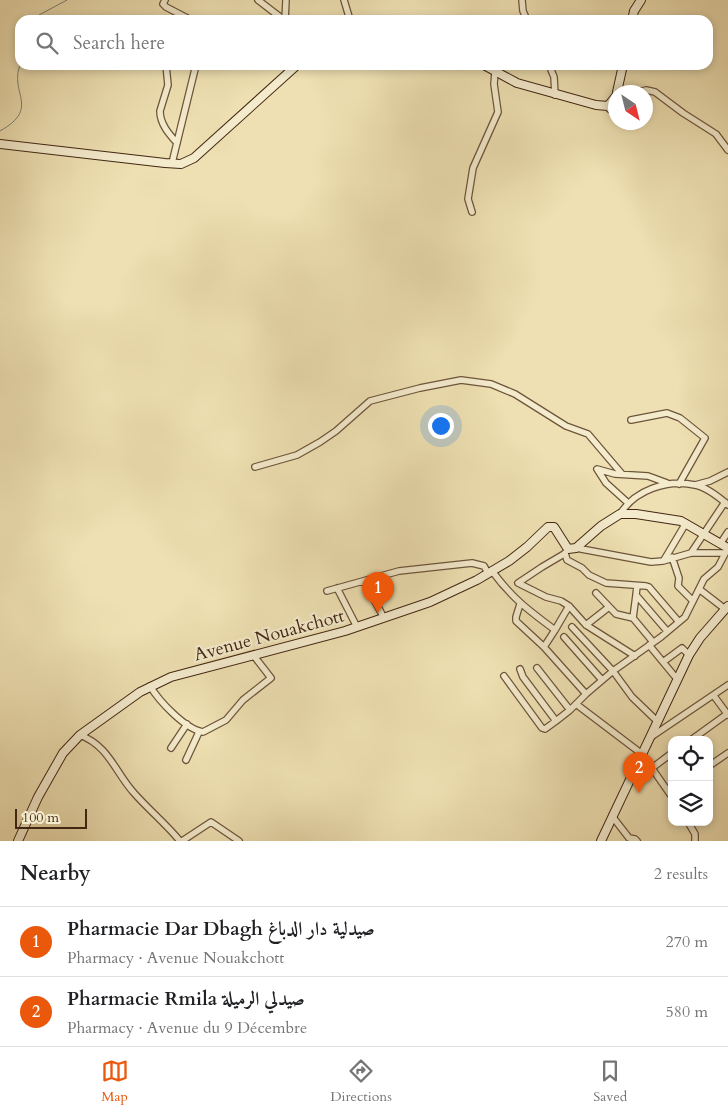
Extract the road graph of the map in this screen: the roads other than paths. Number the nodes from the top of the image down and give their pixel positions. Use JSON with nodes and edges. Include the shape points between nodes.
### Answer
{"nodes":[{"id":1,"x":165,"y":0,"type":"edge"},
{"id":2,"x":258,"y":0,"type":"edge"},
{"id":3,"x":286,"y":0,"type":"edge"},
{"id":4,"x":344,"y":0,"type":"edge"},
{"id":5,"x":522,"y":0,"type":"edge"},
{"id":6,"x":641,"y":0,"type":"edge"},
{"id":7,"x":181,"y":15,"type":"edge"},
{"id":8,"x":278,"y":15,"type":"edge"},
{"id":9,"x":284,"y":15,"type":"edge"},
{"id":10,"x":348,"y":15,"type":"edge"},
{"id":11,"x":525,"y":15,"type":"edge"},
{"id":12,"x":633,"y":15,"type":"edge"},
{"id":13,"x":167,"y":70,"type":"edge"},
{"id":14,"x":195,"y":70,"type":"edge"},
{"id":15,"x":292,"y":70,"type":"edge"},
{"id":16,"x":492,"y":70,"type":"edge"},
{"id":17,"x":550,"y":70,"type":"edge"},
{"id":18,"x":622,"y":70,"type":"edge"},
{"id":19,"x":495,"y":72,"type":"junction"},
{"id":20,"x":618,"y":85,"type":"edge"},
{"id":21,"x":653,"y":92,"type":"edge"},
{"id":22,"x":554,"y":94,"type":"junction"},
{"id":23,"x":608,"y":102,"type":"edge"},
{"id":24,"x":177,"y":143,"type":"junction"},
{"id":25,"x":0,"y":144,"type":"edge"},
{"id":26,"x":728,"y":150,"type":"edge"},
{"id":27,"x":172,"y":163,"type":"junction"},
{"id":28,"x":472,"y":212,"type":"dead end"},
{"id":29,"x":631,"y":420,"type":"dead end"},
{"id":30,"x":255,"y":467,"type":"dead end"},
{"id":31,"x":728,"y":472,"type":"edge"},
{"id":32,"x":622,"y":474,"type":"junction"},
{"id":33,"x":667,"y":483,"type":"junction"},
{"id":34,"x":680,"y":484,"type":"junction"},
{"id":35,"x":695,"y":485,"type":"junction"},
{"id":36,"x":627,"y":502,"type":"junction"},
{"id":37,"x":726,"y":504,"type":"edge"},
{"id":38,"x":620,"y":514,"type":"junction"},
{"id":39,"x":686,"y":524,"type":"junction"},
{"id":40,"x":728,"y":532,"type":"edge"},
{"id":41,"x":703,"y":534,"type":"junction"},
{"id":42,"x":725,"y":548,"type":"edge"},
{"id":43,"x":569,"y":550,"type":"junction"},
{"id":44,"x":691,"y":553,"type":"junction"},
{"id":45,"x":672,"y":557,"type":"junction"},
{"id":46,"x":663,"y":561,"type":"junction"},
{"id":47,"x":490,"y":572,"type":"junction"},
{"id":48,"x":364,"y":581,"type":"junction"},
{"id":49,"x":518,"y":584,"type":"junction"},
{"id":50,"x":638,"y":586,"type":"junction"},
{"id":51,"x":336,"y":588,"type":"junction"},
{"id":52,"x":699,"y":589,"type":"junction"},
{"id":53,"x":327,"y":591,"type":"dead end"},
{"id":54,"x":596,"y":593,"type":"dead end"},
{"id":55,"x":510,"y":594,"type":"junction"},
{"id":56,"x":636,"y":595,"type":"junction"},
{"id":57,"x":693,"y":601,"type":"junction"},
{"id":58,"x":520,"y":604,"type":"junction"},
{"id":59,"x":569,"y":606,"type":"junction"},
{"id":60,"x":726,"y":607,"type":"edge"},
{"id":61,"x":609,"y":608,"type":"junction"},
{"id":62,"x":384,"y":618,"type":"junction"},
{"id":63,"x":633,"y":618,"type":"junction"},
{"id":64,"x":679,"y":622,"type":"junction"},
{"id":65,"x":586,"y":625,"type":"junction"},
{"id":66,"x":357,"y":627,"type":"junction"},
{"id":67,"x":572,"y":627,"type":"dead end"},
{"id":68,"x":555,"y":630,"type":"junction"},
{"id":69,"x":667,"y":631,"type":"junction"},
{"id":70,"x":564,"y":638,"type":"dead end"},
{"id":71,"x":651,"y":644,"type":"junction"},
{"id":72,"x":544,"y":647,"type":"junction"},
{"id":73,"x":689,"y":655,"type":"junction"},
{"id":74,"x":254,"y":656,"type":"junction"},
{"id":75,"x":635,"y":656,"type":"junction"},
{"id":76,"x":663,"y":662,"type":"junction"},
{"id":77,"x":537,"y":668,"type":"dead end"},
{"id":78,"x":520,"y":669,"type":"dead end"},
{"id":79,"x":613,"y":672,"type":"junction"},
{"id":80,"x":504,"y":676,"type":"dead end"},
{"id":81,"x":677,"y":679,"type":"junction"},
{"id":82,"x":602,"y":680,"type":"junction"},
{"id":83,"x":728,"y":685,"type":"edge"},
{"id":84,"x":150,"y":686,"type":"junction"},
{"id":85,"x":586,"y":694,"type":"junction"},
{"id":86,"x":714,"y":696,"type":"junction"},
{"id":87,"x":576,"y":704,"type":"junction"},
{"id":88,"x":570,"y":710,"type":"junction"},
{"id":89,"x":728,"y":715,"type":"edge"},
{"id":90,"x":556,"y":721,"type":"junction"},
{"id":91,"x":657,"y":721,"type":"junction"},
{"id":92,"x":187,"y":724,"type":"junction"},
{"id":93,"x":200,"y":732,"type":"junction"},
{"id":94,"x":80,"y":734,"type":"junction"},
{"id":95,"x":697,"y":736,"type":"edge"},
{"id":96,"x":650,"y":738,"type":"junction"},
{"id":97,"x":171,"y":748,"type":"dead end"},
{"id":98,"x":728,"y":753,"type":"edge"},
{"id":99,"x":642,"y":754,"type":"junction"},
{"id":100,"x":668,"y":757,"type":"edge"},
{"id":101,"x":186,"y":760,"type":"dead end"},
{"id":102,"x":713,"y":763,"type":"edge"},
{"id":103,"x":652,"y":768,"type":"junction"},
{"id":104,"x":668,"y":791,"type":"edge"},
{"id":105,"x":612,"y":816,"type":"junction"},
{"id":106,"x":690,"y":826,"type":"edge"},
{"id":107,"x":18,"y":841,"type":"edge"},
{"id":108,"x":181,"y":841,"type":"edge"},
{"id":109,"x":239,"y":841,"type":"edge"},
{"id":110,"x":601,"y":841,"type":"edge"},
{"id":111,"x":638,"y":841,"type":"edge"},
{"id":112,"x":695,"y":841,"type":"edge"}],
"edges":[{"from":1,"to":7,"type":"street","via":[[163,4],[166,7]]},
{"from":2,"to":8,"type":"street"},
{"from":3,"to":9,"type":"street"},
{"from":4,"to":10,"type":"street"},
{"from":5,"to":11,"type":"street"},
{"from":6,"to":12,"type":"street"},
{"from":13,"to":24,"type":"street","via":[[168,84],[160,115],[166,130]]},
{"from":14,"to":24,"type":"street"},
{"from":15,"to":27,"type":"street","via":[[206,148],[186,162]]},
{"from":16,"to":19,"type":"street"},
{"from":17,"to":22,"type":"street"},
{"from":18,"to":20,"type":"street"},
{"from":19,"to":22,"type":"street","via":[[517,83]]},
{"from":19,"to":28,"type":"street","via":[[498,112],[473,168],[468,200]]},
{"from":21,"to":26,"type":"street","via":[[716,134]]},
{"from":22,"to":23,"type":"street","via":[[596,105]]},
{"from":24,"to":27,"type":"street"},
{"from":25,"to":27,"type":"street"},
{"from":29,"to":34,"type":"street","via":[[667,413],[680,418],[705,438]]},
{"from":30,"to":32,"type":"street","via":[[296,455],[316,445],[370,402],[461,380],[491,384],[515,394],[566,426],[588,434]]},
{"from":31,"to":35,"type":"street"},
{"from":32,"to":33,"type":"street","via":[[648,476]]},
{"from":32,"to":36,"type":"street","via":[[597,470]]},
{"from":33,"to":34,"type":"street"},
{"from":33,"to":36,"type":"street"},
{"from":34,"to":35,"type":"street"},
{"from":35,"to":37,"type":"street"},
{"from":36,"to":38,"type":"street"},
{"from":37,"to":41,"type":"street"},
{"from":38,"to":39,"type":"street","via":[[668,518]]},
{"from":38,"to":43,"type":"street"},
{"from":39,"to":41,"type":"street"},
{"from":39,"to":46,"type":"street"},
{"from":40,"to":42,"type":"street"},
{"from":41,"to":42,"type":"street"},
{"from":41,"to":44,"type":"street"},
{"from":42,"to":44,"type":"street"},
{"from":42,"to":52,"type":"street","via":[[718,567],[704,578]]},
{"from":43,"to":46,"type":"street"},
{"from":43,"to":47,"type":"street","name":"Avenue Nouakchott","via":[[554,527],[548,527],[519,554]]},
{"from":43,"to":49,"type":"street"},
{"from":43,"to":50,"type":"street","via":[[567,560],[595,578],[613,584]]},
{"from":44,"to":45,"type":"street"},
{"from":45,"to":46,"type":"street"},
{"from":45,"to":57,"type":"street","via":[[679,578],[678,586]]},
{"from":47,"to":48,"type":"street","via":[[484,566],[472,563],[399,571]]},
{"from":47,"to":55,"type":"street"},
{"from":47,"to":62,"type":"street","name":"Avenue Nouakchott","via":[[430,602]]},
{"from":48,"to":51,"type":"street"},
{"from":48,"to":62,"type":"street"},
{"from":49,"to":55,"type":"street"},
{"from":49,"to":59,"type":"street"},
{"from":50,"to":56,"type":"street"},
{"from":50,"to":64,"type":"street","via":[[649,587]]},
{"from":51,"to":53,"type":"street"},
{"from":51,"to":66,"type":"street"},
{"from":52,"to":57,"type":"street"},
{"from":52,"to":60,"type":"street"},
{"from":54,"to":61,"type":"street"},
{"from":55,"to":58,"type":"street"},
{"from":56,"to":63,"type":"street"},
{"from":56,"to":69,"type":"street"},
{"from":57,"to":64,"type":"street"},
{"from":58,"to":68,"type":"street"},
{"from":58,"to":72,"type":"street","via":[[516,621]]},
{"from":59,"to":65,"type":"street"},
{"from":59,"to":68,"type":"street"},
{"from":60,"to":73,"type":"street"},
{"from":61,"to":63,"type":"street","via":[[619,615]]},
{"from":61,"to":65,"type":"street"},
{"from":62,"to":66,"type":"street","name":"Avenue Nouakchott"},
{"from":63,"to":71,"type":"street"},
{"from":64,"to":69,"type":"street"},
{"from":65,"to":75,"type":"street"},
{"from":66,"to":74,"type":"street","name":"Avenue Nouakchott"},
{"from":67,"to":79,"type":"street"},
{"from":68,"to":72,"type":"street"},
{"from":69,"to":71,"type":"street"},
{"from":70,"to":82,"type":"street"},
{"from":71,"to":75,"type":"street"},
{"from":71,"to":76,"type":"street"},
{"from":72,"to":85,"type":"street"},
{"from":73,"to":76,"type":"street","via":[[682,648]]},
{"from":73,"to":81,"type":"street"},
{"from":74,"to":84,"type":"street","name":"Avenue Nouakchott","via":[[171,677]]},
{"from":74,"to":93,"type":"street","via":[[271,678],[243,700],[223,722]]},
{"from":75,"to":79,"type":"street"},
{"from":76,"to":81,"type":"street"},
{"from":77,"to":88,"type":"street"},
{"from":78,"to":90,"type":"street"},
{"from":79,"to":82,"type":"street"},
{"from":79,"to":91,"type":"street","via":[[632,697]]},
{"from":80,"to":90,"type":"street","via":[[542,728]]},
{"from":81,"to":91,"type":"street"},
{"from":82,"to":85,"type":"street"},
{"from":83,"to":86,"type":"street"},
{"from":84,"to":92,"type":"street","via":[[164,705]]},
{"from":84,"to":94,"type":"street","name":"Avenue Nouakchott"},
{"from":85,"to":87,"type":"street"},
{"from":86,"to":89,"type":"street"},
{"from":86,"to":96,"type":"street"},
{"from":87,"to":88,"type":"street"},
{"from":87,"to":99,"type":"street"},
{"from":88,"to":90,"type":"street"},
{"from":89,"to":95,"type":"street"},
{"from":91,"to":96,"type":"street"},
{"from":92,"to":93,"type":"street"},
{"from":92,"to":97,"type":"street"},
{"from":93,"to":101,"type":"street"},
{"from":94,"to":107,"type":"street","name":"Avenue Nouakchott","via":[[52,771]]},
{"from":94,"to":108,"type":"street","via":[[100,746],[133,792]]},
{"from":96,"to":99,"type":"street"},
{"from":98,"to":102,"type":"street"},
{"from":99,"to":103,"type":"street"},
{"from":99,"to":105,"type":"street"},
{"from":100,"to":103,"type":"street"},
{"from":103,"to":104,"type":"street"},
{"from":105,"to":110,"type":"street"},
{"from":105,"to":111,"type":"street","via":[[628,838]]},
{"from":106,"to":112,"type":"street"},
{"from":108,"to":109,"type":"street","via":[[211,822]]}]}
